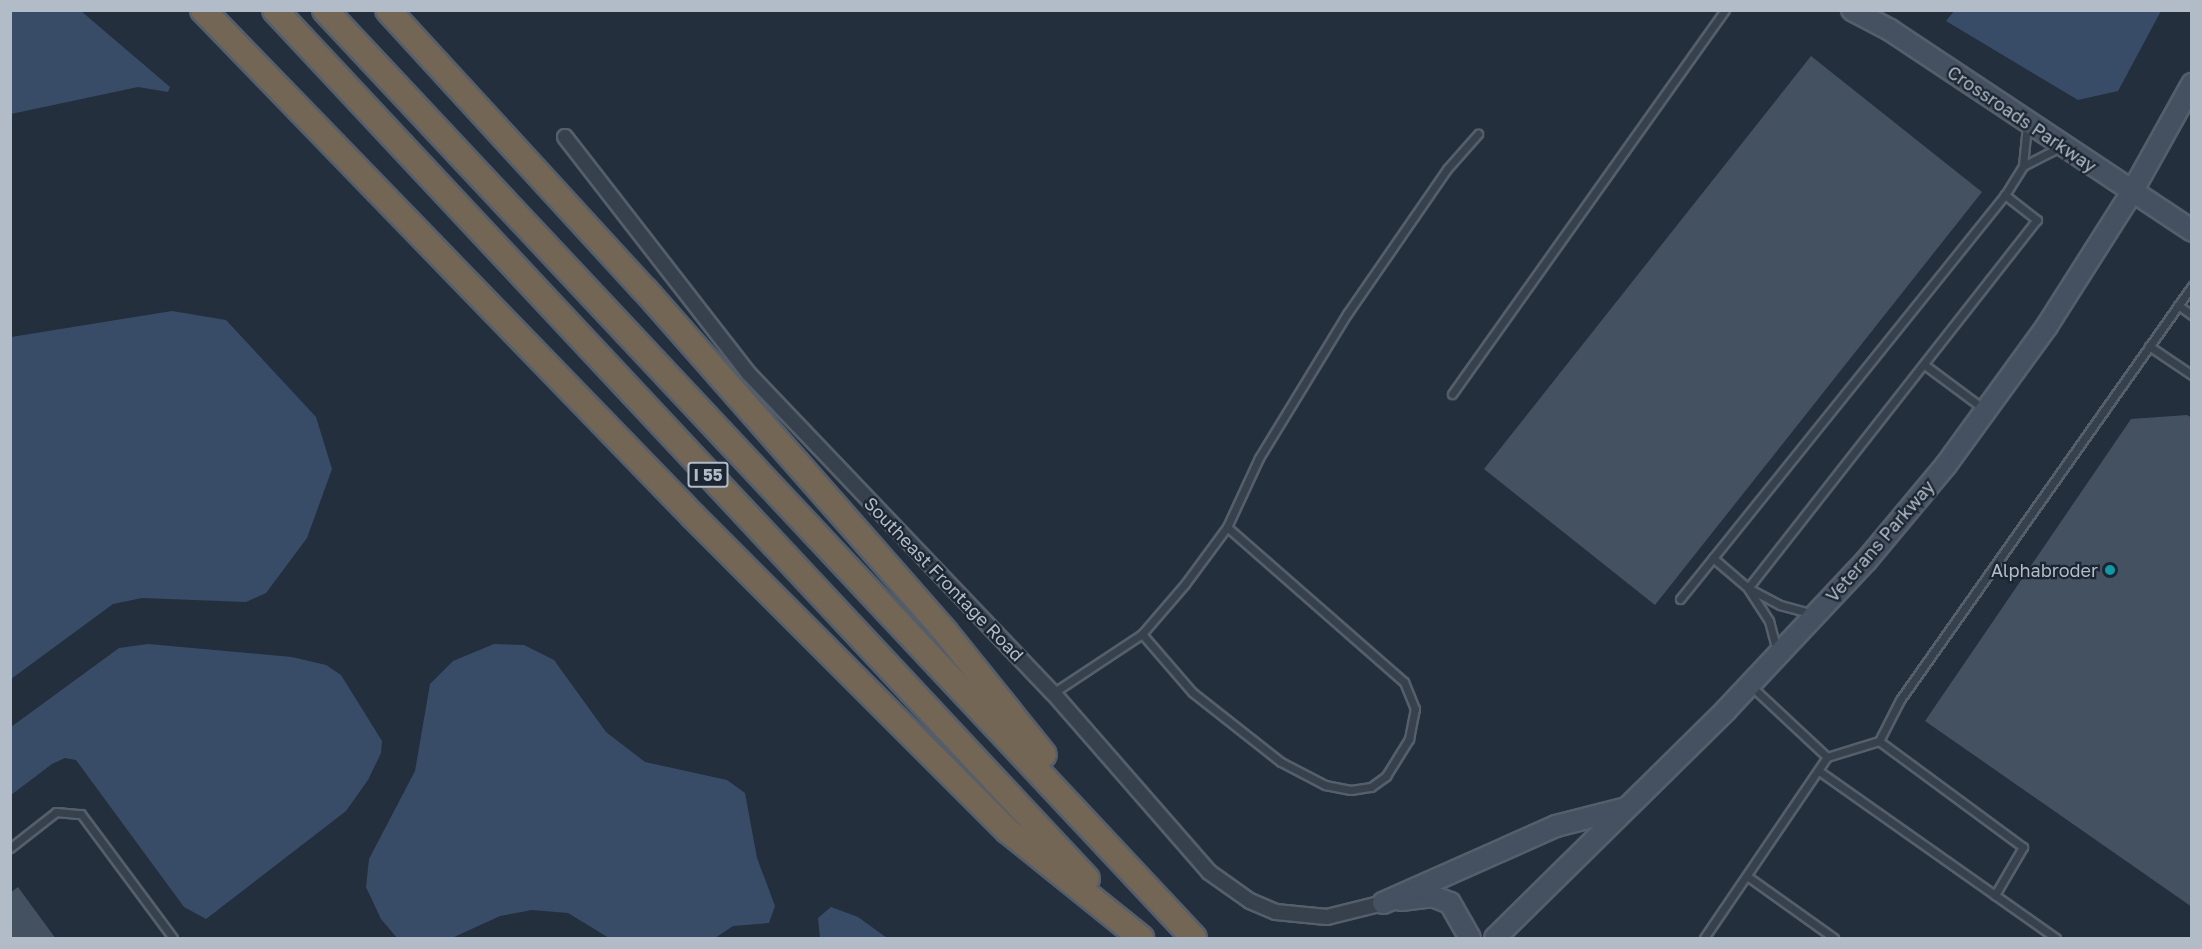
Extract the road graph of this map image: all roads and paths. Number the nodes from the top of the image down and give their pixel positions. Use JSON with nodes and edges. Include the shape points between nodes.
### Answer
{"nodes":[{"id":1,"x":203,"y":10,"type":"edge"},
{"id":2,"x":275,"y":10,"type":"edge"},
{"id":3,"x":325,"y":10,"type":"edge"},
{"id":4,"x":388,"y":10,"type":"edge"},
{"id":5,"x":1725,"y":10,"type":"edge"},
{"id":6,"x":1852,"y":10,"type":"edge"},
{"id":7,"x":2192,"y":84,"type":"edge"},
{"id":8,"x":2027,"y":122,"type":"junction"},
{"id":9,"x":1478,"y":134,"type":"dead end"},
{"id":10,"x":565,"y":137,"type":"dead end"},
{"id":11,"x":2063,"y":146,"type":"junction"},
{"id":12,"x":2023,"y":166,"type":"junction"},
{"id":13,"x":2132,"y":192,"type":"junction"},
{"id":14,"x":2005,"y":195,"type":"junction"},
{"id":15,"x":2192,"y":231,"type":"edge"},
{"id":16,"x":2192,"y":286,"type":"edge"},
{"id":17,"x":2178,"y":305,"type":"junction"},
{"id":18,"x":2192,"y":315,"type":"edge"},
{"id":19,"x":2149,"y":346,"type":"junction"},
{"id":20,"x":1926,"y":366,"type":"junction"},
{"id":21,"x":2192,"y":375,"type":"edge"},
{"id":22,"x":1452,"y":394,"type":"dead end"},
{"id":23,"x":1986,"y":411,"type":"junction"},
{"id":24,"x":1227,"y":526,"type":"junction"},
{"id":25,"x":1713,"y":558,"type":"junction"},
{"id":26,"x":1748,"y":588,"type":"junction"},
{"id":27,"x":1680,"y":599,"type":"dead end"},
{"id":28,"x":1815,"y":615,"type":"junction"},
{"id":29,"x":1143,"y":634,"type":"junction"},
{"id":30,"x":1778,"y":654,"type":"junction"},
{"id":31,"x":1750,"y":684,"type":"junction"},
{"id":32,"x":1053,"y":693,"type":"junction"},
{"id":33,"x":1879,"y":741,"type":"junction"},
{"id":34,"x":1827,"y":757,"type":"junction"},
{"id":35,"x":1819,"y":771,"type":"junction"},
{"id":36,"x":1622,"y":809,"type":"junction"},
{"id":37,"x":10,"y":848,"type":"edge"},
{"id":38,"x":1747,"y":876,"type":"junction"},
{"id":39,"x":1995,"y":895,"type":"junction"},
{"id":40,"x":1383,"y":903,"type":"junction"},
{"id":41,"x":1173,"y":916,"type":"junction"},
{"id":42,"x":173,"y":939,"type":"edge"},
{"id":43,"x":1141,"y":939,"type":"edge"},
{"id":44,"x":1194,"y":939,"type":"edge"},
{"id":45,"x":1470,"y":939,"type":"edge"},
{"id":46,"x":1495,"y":939,"type":"edge"},
{"id":47,"x":1704,"y":939,"type":"edge"},
{"id":48,"x":1834,"y":939,"type":"edge"},
{"id":49,"x":2056,"y":939,"type":"edge"}],
"edges":[{"from":1,"to":43,"type":"highway","via":[[627,449],[1000,823]]},
{"from":2,"to":43,"type":"highway","number":"I 55"},
{"from":3,"to":41,"type":"highway","number":"I 55"},
{"from":4,"to":41,"type":"highway","via":[[645,290],[946,633]]},
{"from":5,"to":22,"type":"lane"},
{"from":6,"to":8,"type":"main road","name":"Crossroads Parkway","via":[[1890,30]]},
{"from":7,"to":13,"type":"main road","name":"Veterans Parkway"},
{"from":8,"to":11,"type":"main road","name":"Crossroads Parkway"},
{"from":8,"to":12,"type":"lane"},
{"from":9,"to":24,"type":"lane","via":[[1447,169],[1304,382],[1259,458]]},
{"from":10,"to":32,"type":"street","name":"Southeast Frontage Road","via":[[749,374]]},
{"from":11,"to":12,"type":"lane"},
{"from":11,"to":13,"type":"main road","name":"Crossroads Parkway"},
{"from":12,"to":14,"type":"lane"},
{"from":13,"to":15,"type":"main road","name":"Crossroads Parkway"},
{"from":13,"to":23,"type":"main road","name":"Veterans Parkway","via":[[2047,326]]},
{"from":14,"to":20,"type":"lane","via":[[2037,220]]},
{"from":14,"to":25,"type":"lane"},
{"from":16,"to":17,"type":"lane"},
{"from":17,"to":18,"type":"lane"},
{"from":17,"to":19,"type":"lane"},
{"from":19,"to":21,"type":"lane"},
{"from":19,"to":33,"type":"lane","via":[[1900,700]]},
{"from":20,"to":23,"type":"lane"},
{"from":20,"to":26,"type":"lane"},
{"from":23,"to":28,"type":"main road","name":"Veterans Parkway","via":[[1946,465]]},
{"from":24,"to":29,"type":"lane"},
{"from":24,"to":29,"type":"lane","via":[[1404,682],[1415,709],[1409,739],[1386,776],[1371,787],[1351,790],[1325,785],[1281,762],[1192,692]]},
{"from":25,"to":26,"type":"lane"},
{"from":25,"to":27,"type":"lane"},
{"from":26,"to":28,"type":"lane","via":[[1780,605]]},
{"from":26,"to":30,"type":"lane","via":[[1769,621]]},
{"from":28,"to":30,"type":"main road","name":"Veterans Parkway"},
{"from":29,"to":32,"type":"lane"},
{"from":30,"to":31,"type":"main road","name":"Veterans Parkway"},
{"from":31,"to":34,"type":"lane"},
{"from":31,"to":36,"type":"main road","name":"Veterans Parkway"},
{"from":32,"to":40,"type":"street","name":"Southeast Frontage Road","via":[[1209,872],[1250,901],[1276,912],[1327,916]]},
{"from":33,"to":34,"type":"lane"},
{"from":33,"to":39,"type":"lane","via":[[2023,847]]},
{"from":34,"to":35,"type":"lane"},
{"from":35,"to":38,"type":"lane"},
{"from":35,"to":39,"type":"lane"},
{"from":36,"to":40,"type":"main road","via":[[1556,826]]},
{"from":36,"to":46,"type":"main road","name":"Veterans Parkway"},
{"from":37,"to":42,"type":"lane","via":[[56,812],[81,814]]},
{"from":38,"to":47,"type":"lane"},
{"from":38,"to":48,"type":"lane"},
{"from":39,"to":49,"type":"lane"},
{"from":40,"to":45,"type":"main road","via":[[1441,898],[1457,909]]},
{"from":41,"to":44,"type":"highway","number":"I 55"}]}
